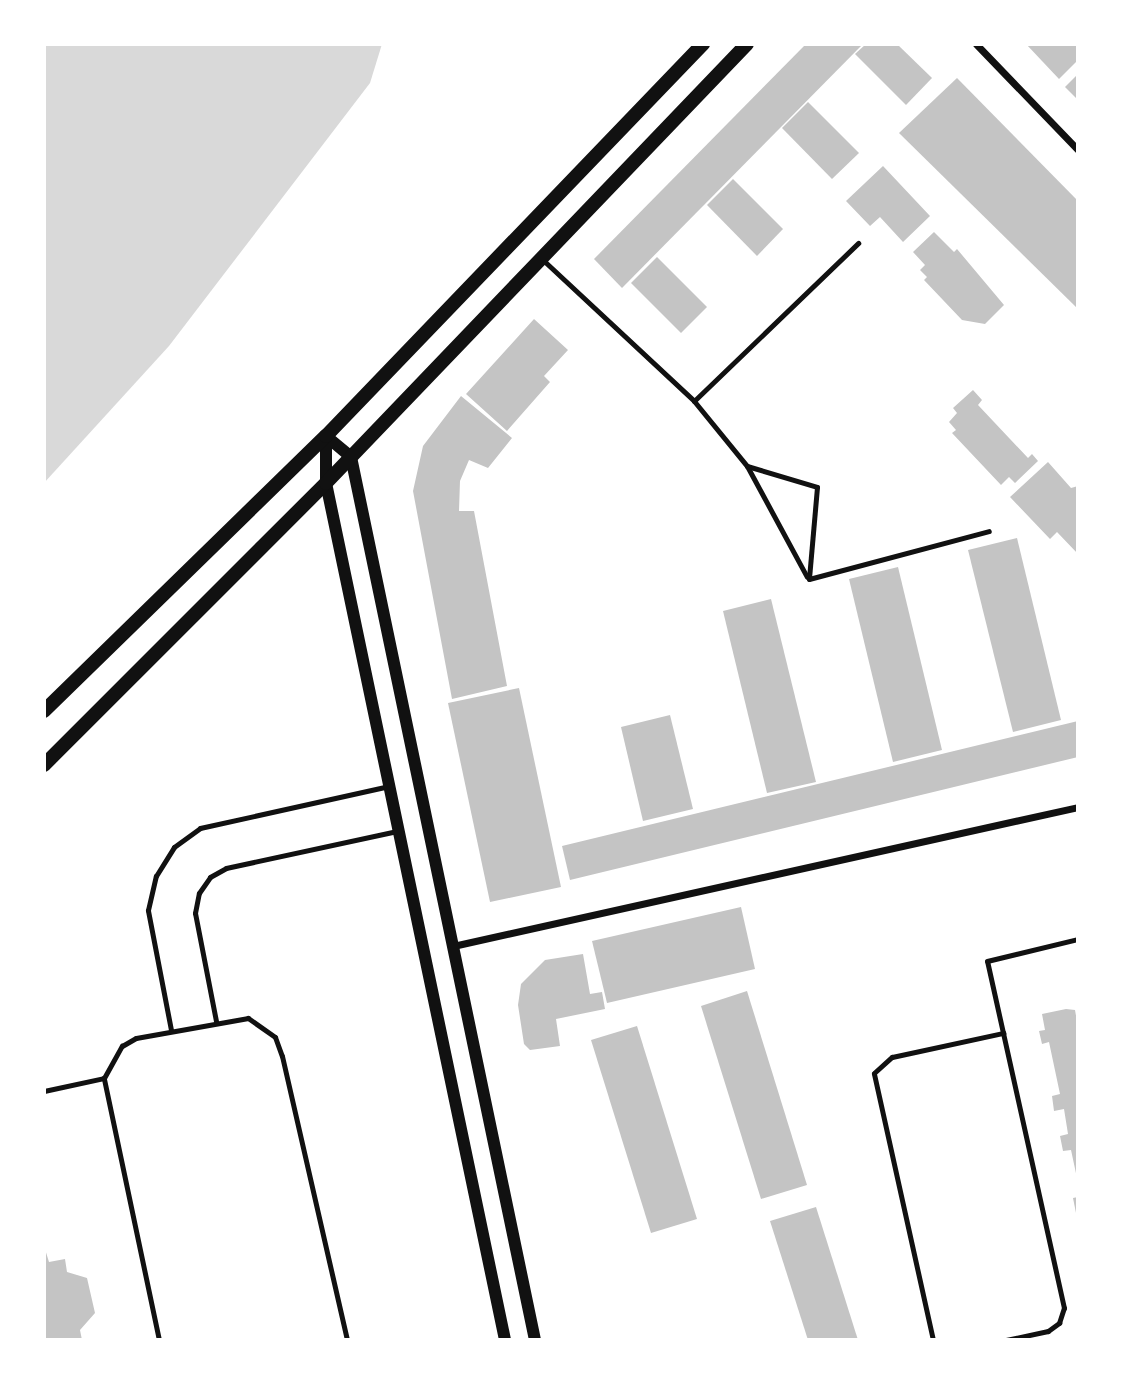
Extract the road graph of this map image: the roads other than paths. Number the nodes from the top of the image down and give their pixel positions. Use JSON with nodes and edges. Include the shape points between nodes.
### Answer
{"nodes":[{"id":1,"x":703,"y":44,"type":"edge"},
{"id":2,"x":747,"y":44,"type":"edge"},
{"id":3,"x":976,"y":44,"type":"edge"},
{"id":4,"x":1078,"y":150,"type":"edge"},
{"id":5,"x":858,"y":243,"type":"dead end"},
{"id":6,"x":541,"y":258,"type":"junction"},
{"id":7,"x":694,"y":401,"type":"junction"},
{"id":8,"x":326,"y":436,"type":"junction"},
{"id":9,"x":351,"y":457,"type":"junction"},
{"id":10,"x":747,"y":466,"type":"junction"},
{"id":11,"x":326,"y":483,"type":"junction"},
{"id":12,"x":989,"y":531,"type":"dead end"},
{"id":13,"x":808,"y":579,"type":"junction"},
{"id":14,"x":44,"y":711,"type":"edge"},
{"id":15,"x":44,"y":765,"type":"edge"},
{"id":16,"x":390,"y":786,"type":"junction"},
{"id":17,"x":1078,"y":807,"type":"edge"},
{"id":18,"x":399,"y":831,"type":"junction"},
{"id":19,"x":1078,"y":939,"type":"edge"},
{"id":20,"x":453,"y":946,"type":"junction"},
{"id":21,"x":216,"y":1021,"type":"junction"},
{"id":22,"x":171,"y":1030,"type":"junction"},
{"id":23,"x":1003,"y":1033,"type":"junction"},
{"id":24,"x":104,"y":1078,"type":"junction"},
{"id":25,"x":44,"y":1091,"type":"edge"},
{"id":26,"x":159,"y":1340,"type":"edge"},
{"id":27,"x":347,"y":1340,"type":"edge"},
{"id":28,"x":505,"y":1340,"type":"edge"},
{"id":29,"x":535,"y":1340,"type":"edge"},
{"id":30,"x":933,"y":1340,"type":"edge"},
{"id":31,"x":1006,"y":1340,"type":"edge"}],
"edges":[{"from":1,"to":8,"type":"main road"},
{"from":2,"to":6,"type":"main road"},
{"from":3,"to":4,"type":"street"},
{"from":5,"to":7,"type":"lane"},
{"from":6,"to":7,"type":"lane"},
{"from":6,"to":9,"type":"main road"},
{"from":7,"to":10,"type":"lane"},
{"from":8,"to":9,"type":"street"},
{"from":8,"to":11,"type":"street"},
{"from":8,"to":14,"type":"main road"},
{"from":9,"to":11,"type":"main road"},
{"from":9,"to":20,"type":"street"},
{"from":10,"to":13,"type":"lane"},
{"from":10,"to":13,"type":"lane","via":[[817,487]]},
{"from":11,"to":15,"type":"main road"},
{"from":11,"to":16,"type":"street"},
{"from":12,"to":13,"type":"lane"},
{"from":16,"to":18,"type":"street"},
{"from":16,"to":22,"type":"lane","via":[[200,828],[174,847],[156,876],[148,910]]},
{"from":17,"to":20,"type":"street"},
{"from":18,"to":21,"type":"lane","via":[[226,867],[210,877],[199,893],[195,913]]},
{"from":18,"to":28,"type":"street"},
{"from":19,"to":23,"type":"lane","via":[[987,961]]},
{"from":20,"to":29,"type":"street"},
{"from":21,"to":22,"type":"lane"},
{"from":21,"to":27,"type":"lane","via":[[248,1018],[275,1037]]},
{"from":22,"to":24,"type":"lane","via":[[122,1046]]},
{"from":23,"to":30,"type":"lane","via":[[892,1057],[874,1073]]},
{"from":23,"to":31,"type":"lane","via":[[1065,1307],[1059,1323],[1048,1331]]},
{"from":24,"to":25,"type":"lane"},
{"from":24,"to":26,"type":"lane"}]}
